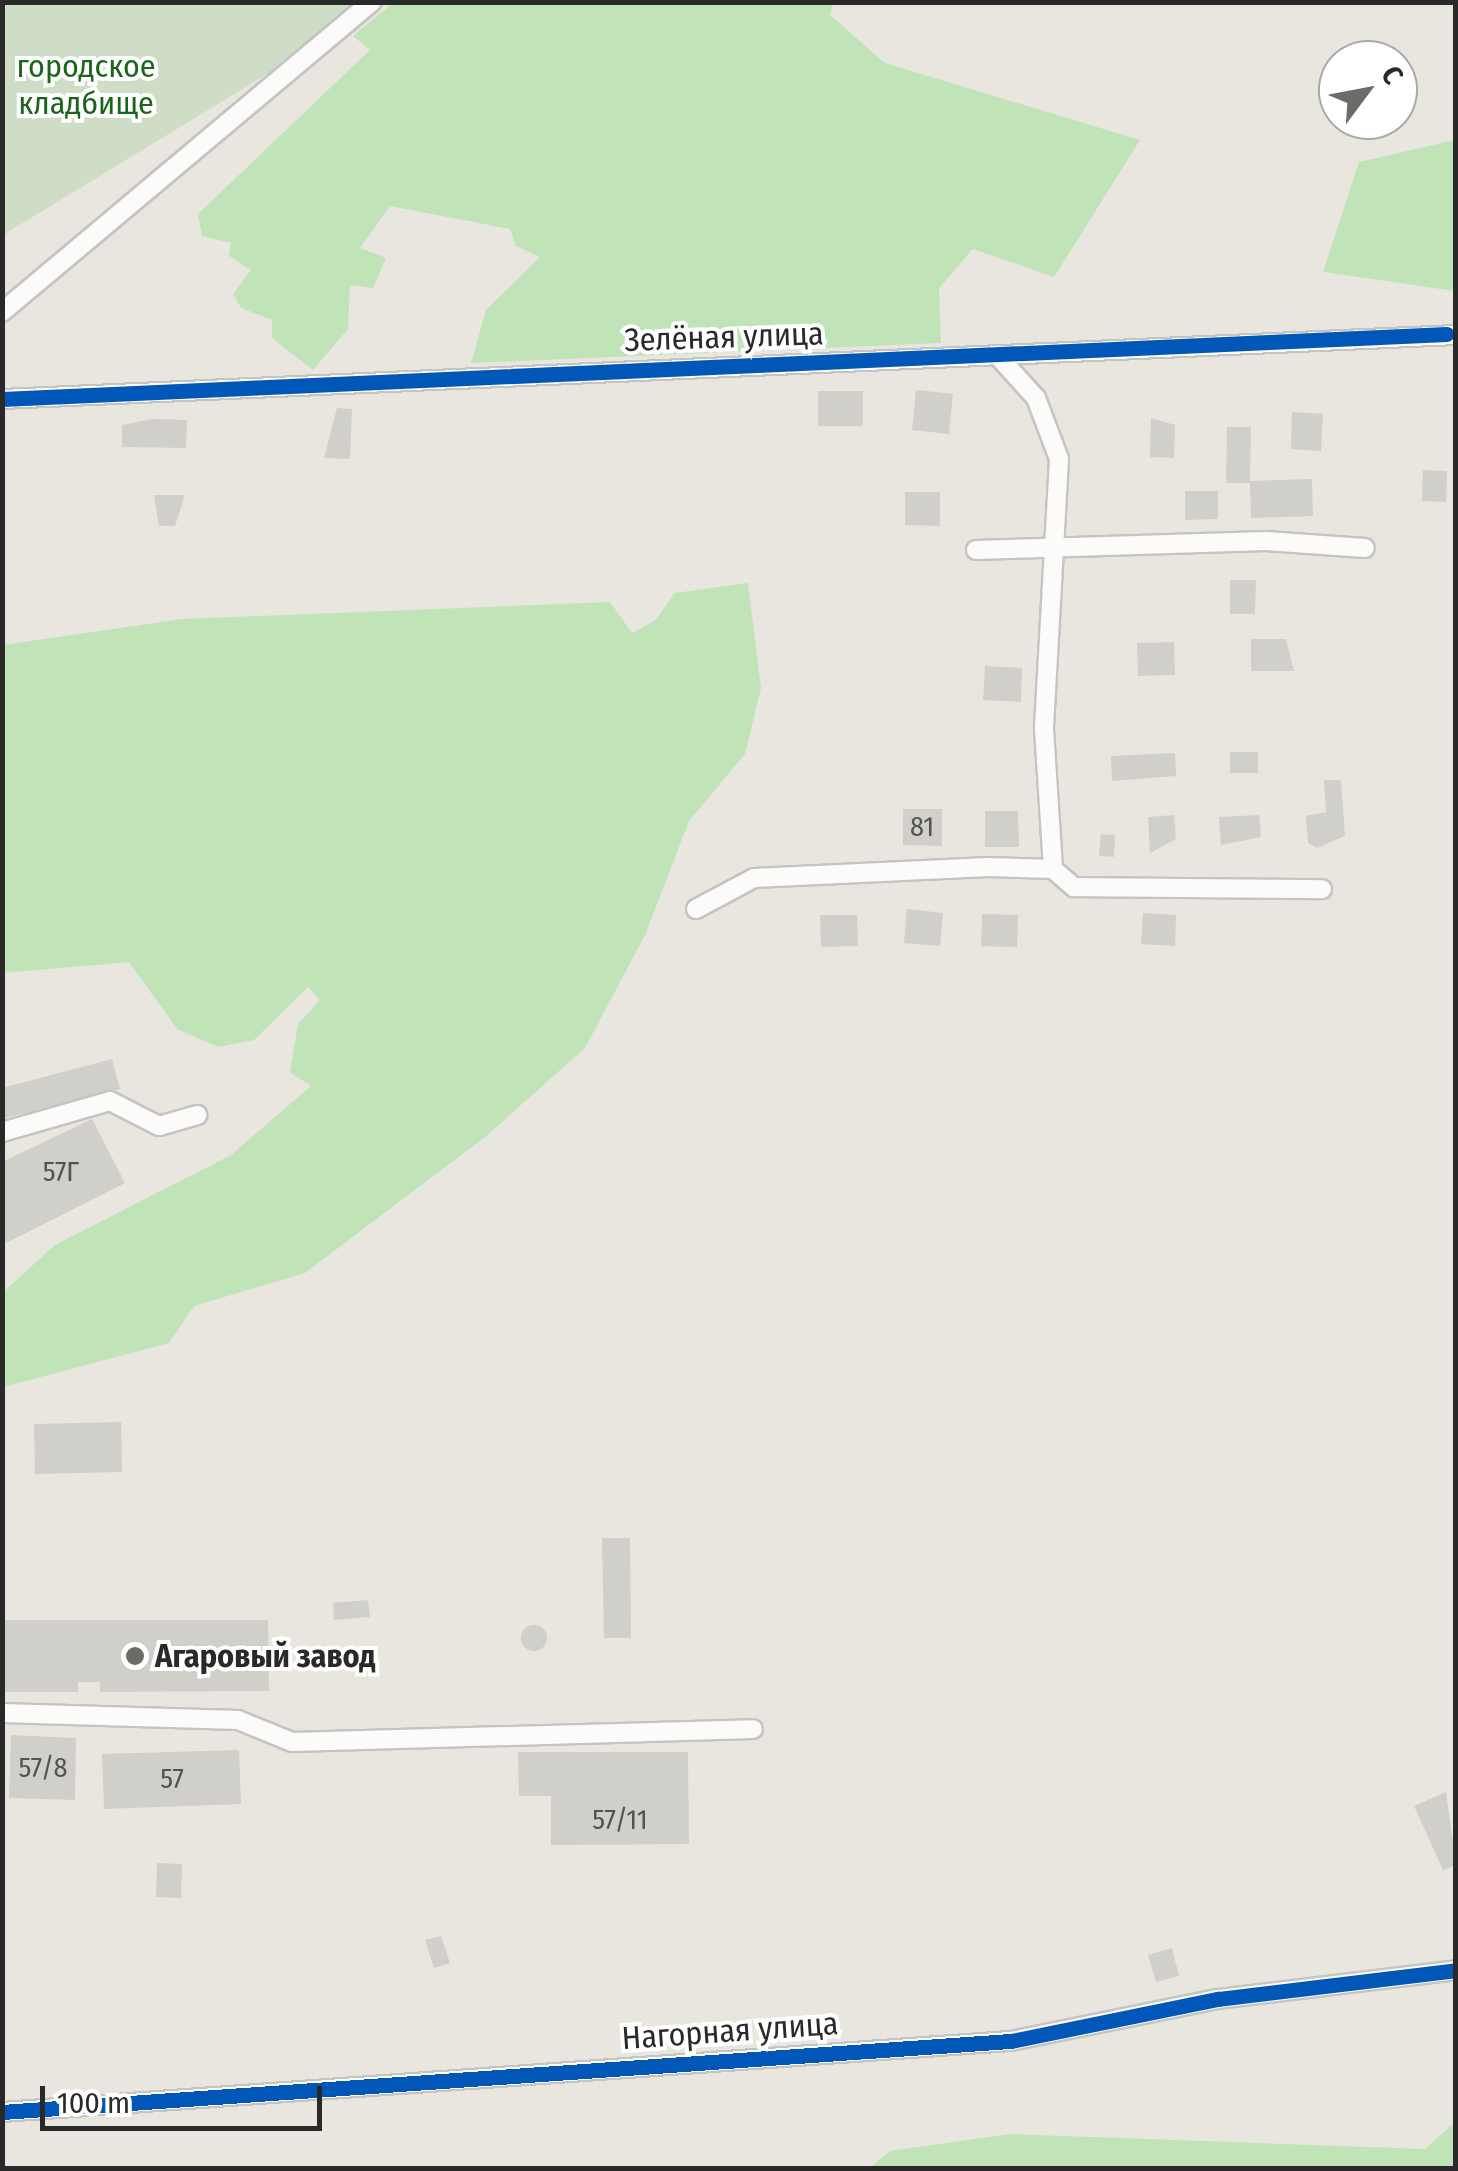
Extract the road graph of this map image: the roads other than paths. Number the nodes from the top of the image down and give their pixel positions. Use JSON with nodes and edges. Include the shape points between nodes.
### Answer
{"nodes":[{"id":1,"x":372,"y":2,"type":"edge"},
{"id":2,"x":2,"y":312,"type":"edge"},
{"id":3,"x":1451,"y":334,"type":"edge"},
{"id":4,"x":997,"y":355,"type":"junction"},
{"id":5,"x":2,"y":400,"type":"edge"},
{"id":6,"x":1365,"y":548,"type":"dead end"},
{"id":7,"x":976,"y":550,"type":"dead end"},
{"id":8,"x":1057,"y":552,"type":"junction"},
{"id":9,"x":1053,"y":869,"type":"junction"},
{"id":10,"x":1322,"y":889,"type":"dead end"},
{"id":11,"x":696,"y":910,"type":"dead end"},
{"id":12,"x":197,"y":1115,"type":"dead end"},
{"id":13,"x":2,"y":1132,"type":"edge"},
{"id":14,"x":2,"y":1713,"type":"edge"},
{"id":15,"x":752,"y":1729,"type":"dead end"},
{"id":16,"x":1456,"y":1970,"type":"edge"},
{"id":17,"x":2,"y":2112,"type":"edge"}],
"edges":[{"from":1,"to":2,"type":"street"},
{"from":3,"to":4,"type":"street","name":"Зелёная улица"},
{"from":4,"to":5,"type":"street","name":"Зелёная улица"},
{"from":4,"to":8,"type":"street","via":[[1036,398],[1060,459]]},
{"from":6,"to":8,"type":"street","via":[[1266,541]]},
{"from":7,"to":8,"type":"street"},
{"from":8,"to":9,"type":"street","via":[[1044,729]]},
{"from":9,"to":10,"type":"street","via":[[1074,887]]},
{"from":9,"to":11,"type":"street","via":[[754,878]]},
{"from":12,"to":13,"type":"street","via":[[160,1126],[110,1101]]},
{"from":14,"to":15,"type":"street","via":[[238,1720],[292,1742]]},
{"from":16,"to":17,"type":"street","name":"Нагорная улица","via":[[1218,2000],[1011,2041]]}]}
